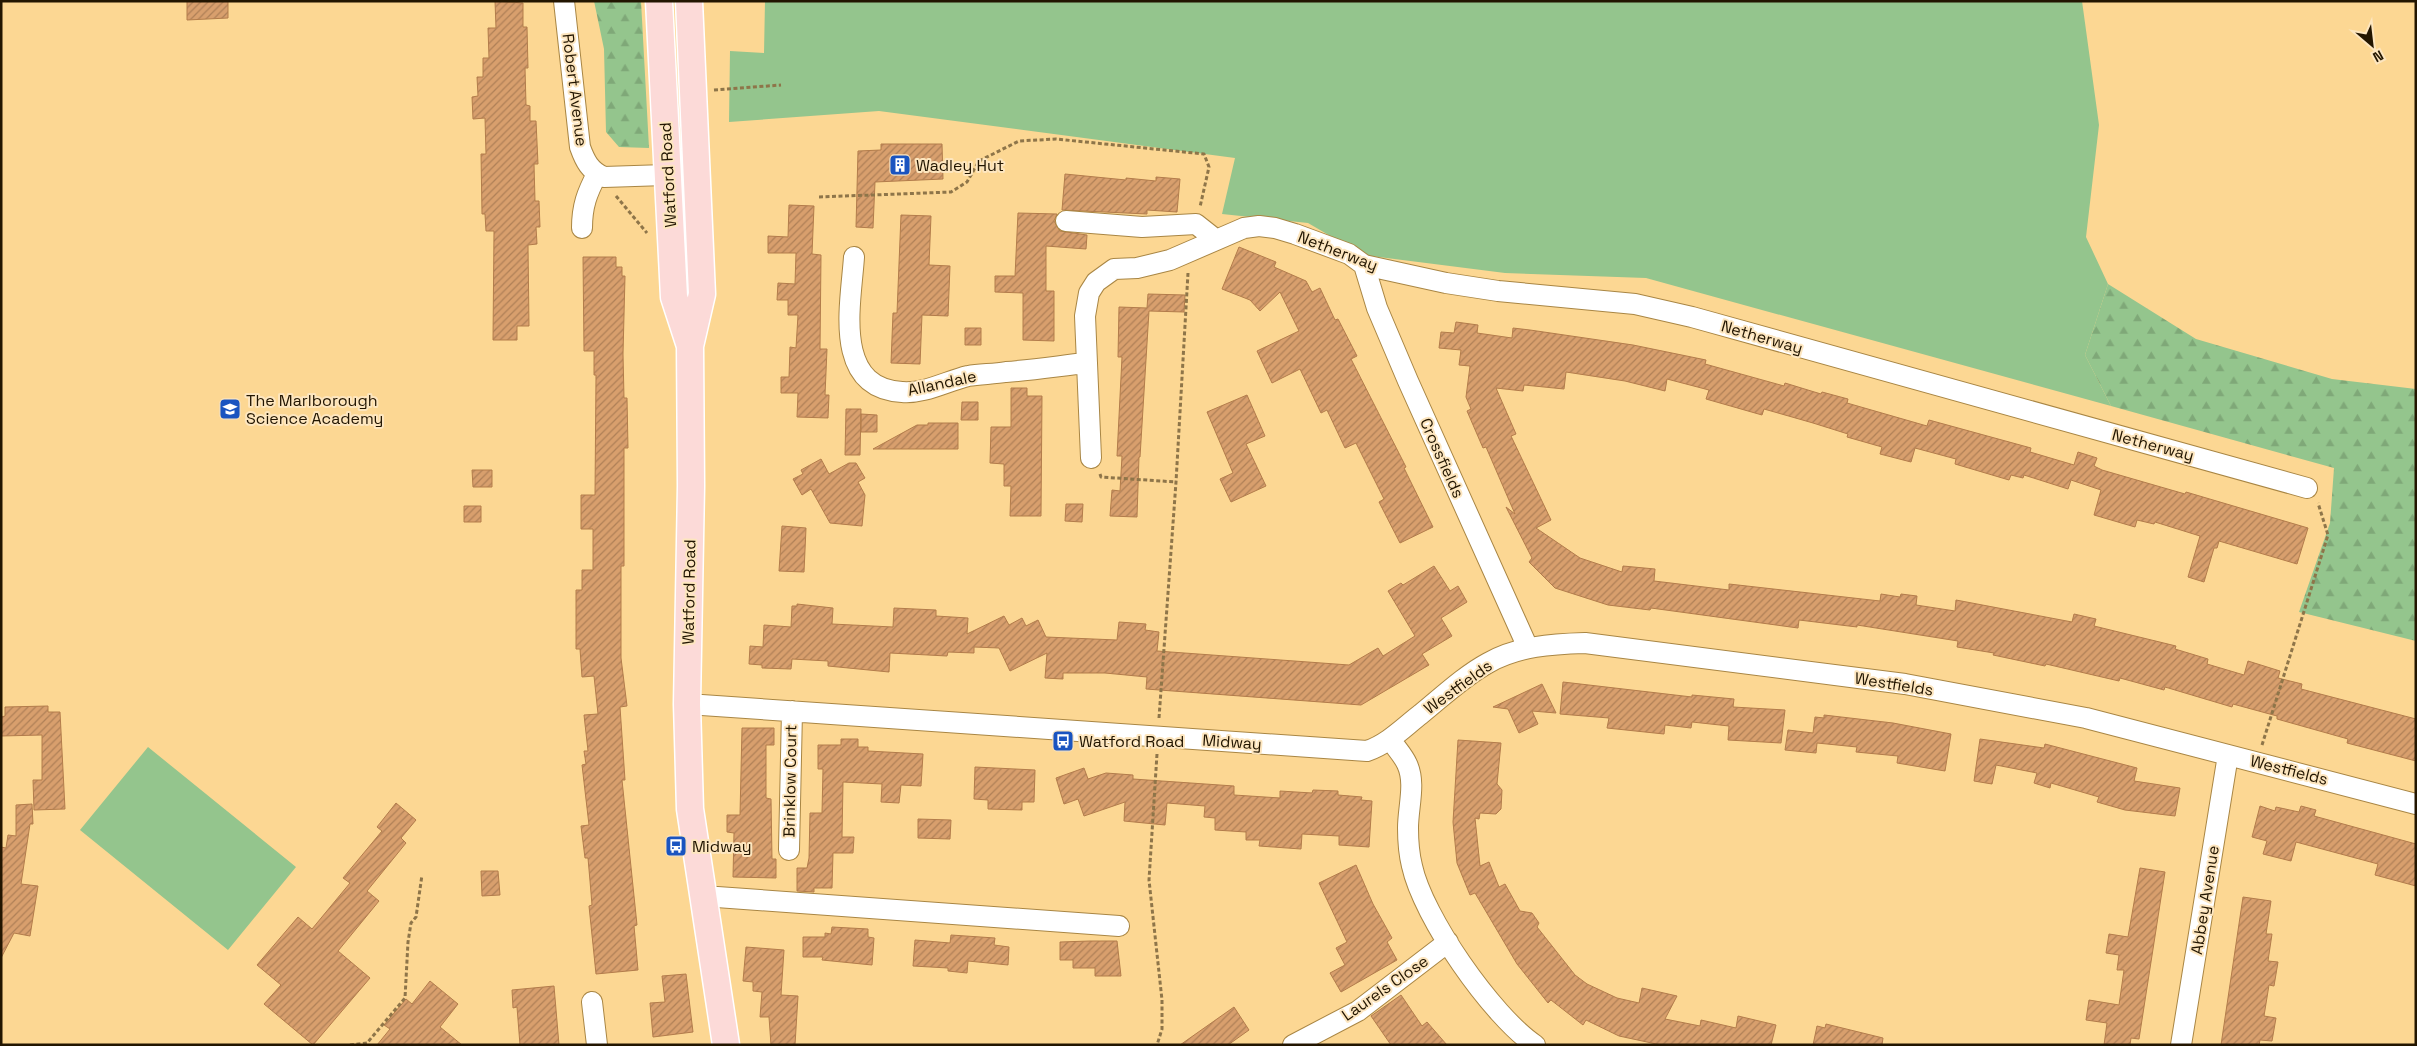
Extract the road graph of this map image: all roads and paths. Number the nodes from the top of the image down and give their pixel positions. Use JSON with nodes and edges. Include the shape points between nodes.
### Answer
{"nodes":[{"id":1,"x":564,"y":1,"type":"edge"},
{"id":2,"x":659,"y":1,"type":"edge"},
{"id":3,"x":689,"y":1,"type":"edge"},
{"id":4,"x":781,"y":85,"type":"dead end"},
{"id":5,"x":694,"y":91,"type":"junction"},
{"id":6,"x":1204,"y":154,"type":"dead end"},
{"id":7,"x":668,"y":174,"type":"junction"},
{"id":8,"x":696,"y":174,"type":"junction"},
{"id":9,"x":602,"y":176,"type":"junction"},
{"id":10,"x":819,"y":197,"type":"dead end"},
{"id":11,"x":635,"y":220,"type":"dead end"},
{"id":12,"x":1066,"y":221,"type":"dead end"},
{"id":13,"x":582,"y":228,"type":"dead end"},
{"id":14,"x":1215,"y":239,"type":"junction"},
{"id":15,"x":1189,"y":253,"type":"junction"},
{"id":16,"x":854,"y":257,"type":"dead end"},
{"id":17,"x":1364,"y":265,"type":"junction"},
{"id":18,"x":690,"y":346,"type":"junction"},
{"id":19,"x":1086,"y":363,"type":"junction"},
{"id":20,"x":1091,"y":458,"type":"joint"},
{"id":21,"x":1176,"y":482,"type":"junction"},
{"id":22,"x":2307,"y":488,"type":"joint"},
{"id":23,"x":1528,"y":648,"type":"junction"},
{"id":24,"x":687,"y":704,"type":"junction"},
{"id":25,"x":792,"y":711,"type":"junction"},
{"id":26,"x":1158,"y":736,"type":"junction"},
{"id":27,"x":1390,"y":739,"type":"junction"},
{"id":28,"x":2228,"y":755,"type":"junction"},
{"id":29,"x":2258,"y":762,"type":"junction"},
{"id":30,"x":2416,"y":804,"type":"edge"},
{"id":31,"x":789,"y":850,"type":"dead end"},
{"id":32,"x":422,"y":875,"type":"dead end"},
{"id":33,"x":703,"y":896,"type":"junction"},
{"id":34,"x":1119,"y":926,"type":"dead end"},
{"id":35,"x":1448,"y":942,"type":"junction"},
{"id":36,"x":592,"y":1002,"type":"dead end"},
{"id":37,"x":724,"y":1044,"type":"edge"},
{"id":38,"x":350,"y":1045,"type":"edge"},
{"id":39,"x":597,"y":1045,"type":"edge"},
{"id":40,"x":1157,"y":1045,"type":"edge"},
{"id":41,"x":1293,"y":1045,"type":"edge"},
{"id":42,"x":1535,"y":1045,"type":"edge"},
{"id":43,"x":2181,"y":1045,"type":"edge"}],
"edges":[{"from":1,"to":9,"type":"street","name":"Robert Avenue","via":[[580,147],[588,166]]},
{"from":2,"to":7,"type":"main road","name":"Watford Road"},
{"from":3,"to":5,"type":"main road","name":"Watford Road"},
{"from":4,"to":5,"type":"path"},
{"from":5,"to":8,"type":"main road","name":"Watford Road"},
{"from":6,"to":10,"type":"path","via":[[1056,139],[1019,141],[979,161],[967,182],[951,192]]},
{"from":7,"to":8,"type":"street"},
{"from":7,"to":9,"type":"street"},
{"from":7,"to":18,"type":"main road","name":"Watford Road","via":[[674,297]]},
{"from":8,"to":18,"type":"main road","name":"Watford Road","via":[[702,294]]},
{"from":9,"to":11,"type":"path"},
{"from":9,"to":13,"type":"street","via":[[585,197]]},
{"from":12,"to":14,"type":"street","via":[[1142,227],[1196,224]]},
{"from":14,"to":15,"type":"street"},
{"from":14,"to":17,"type":"street","name":"Netherway","via":[[1244,228],[1275,228],[1349,254]]},
{"from":15,"to":19,"type":"street","via":[[1154,265],[1114,269],[1096,282],[1089,293],[1085,316]]},
{"from":15,"to":21,"type":"path"},
{"from":16,"to":19,"type":"street","name":"Allandale","via":[[850,339],[853,358],[865,376],[886,389],[917,391],[970,376]]},
{"from":17,"to":22,"type":"street","name":"Netherway","via":[[1498,291],[1635,304],[1692,317]]},
{"from":17,"to":23,"type":"street","name":"Crossfields","via":[[1377,308],[1408,381]]},
{"from":18,"to":24,"type":"main road","name":"Watford Road"},
{"from":19,"to":20,"type":"street"},
{"from":20,"to":21,"type":"path","via":[[1101,477]]},
{"from":21,"to":26,"type":"path"},
{"from":22,"to":29,"type":"path","via":[[2321,506],[2328,536]]},
{"from":23,"to":27,"type":"street","name":"Westfields","via":[[1489,662]]},
{"from":23,"to":28,"type":"street","name":"Westfields","via":[[1585,643],[1905,684],[2086,718]]},
{"from":24,"to":25,"type":"street","name":"Midway"},
{"from":24,"to":33,"type":"main road","name":"Watford Road","via":[[690,809]]},
{"from":25,"to":26,"type":"street","name":"Midway"},
{"from":25,"to":31,"type":"street","name":"Brinklow Court"},
{"from":26,"to":27,"type":"street","name":"Midway","via":[[1357,751],[1377,747]]},
{"from":26,"to":40,"type":"path","via":[[1150,880],[1162,1000],[1162,1030]]},
{"from":27,"to":35,"type":"street","via":[[1410,773],[1408,827],[1419,890]]},
{"from":28,"to":29,"type":"street","name":"Westfields"},
{"from":28,"to":43,"type":"street","name":"Abbey Avenue"},
{"from":29,"to":30,"type":"street","name":"Westfields"},
{"from":32,"to":38,"type":"path","via":[[416,917],[411,923],[408,942],[405,998],[367,1043]]},
{"from":33,"to":34,"type":"street"},
{"from":33,"to":37,"type":"main road","name":"Watford Road"},
{"from":35,"to":41,"type":"street","name":"Laurels Close","via":[[1358,1011]]},
{"from":35,"to":42,"type":"street","via":[[1496,1008]]},
{"from":36,"to":39,"type":"street"}]}
